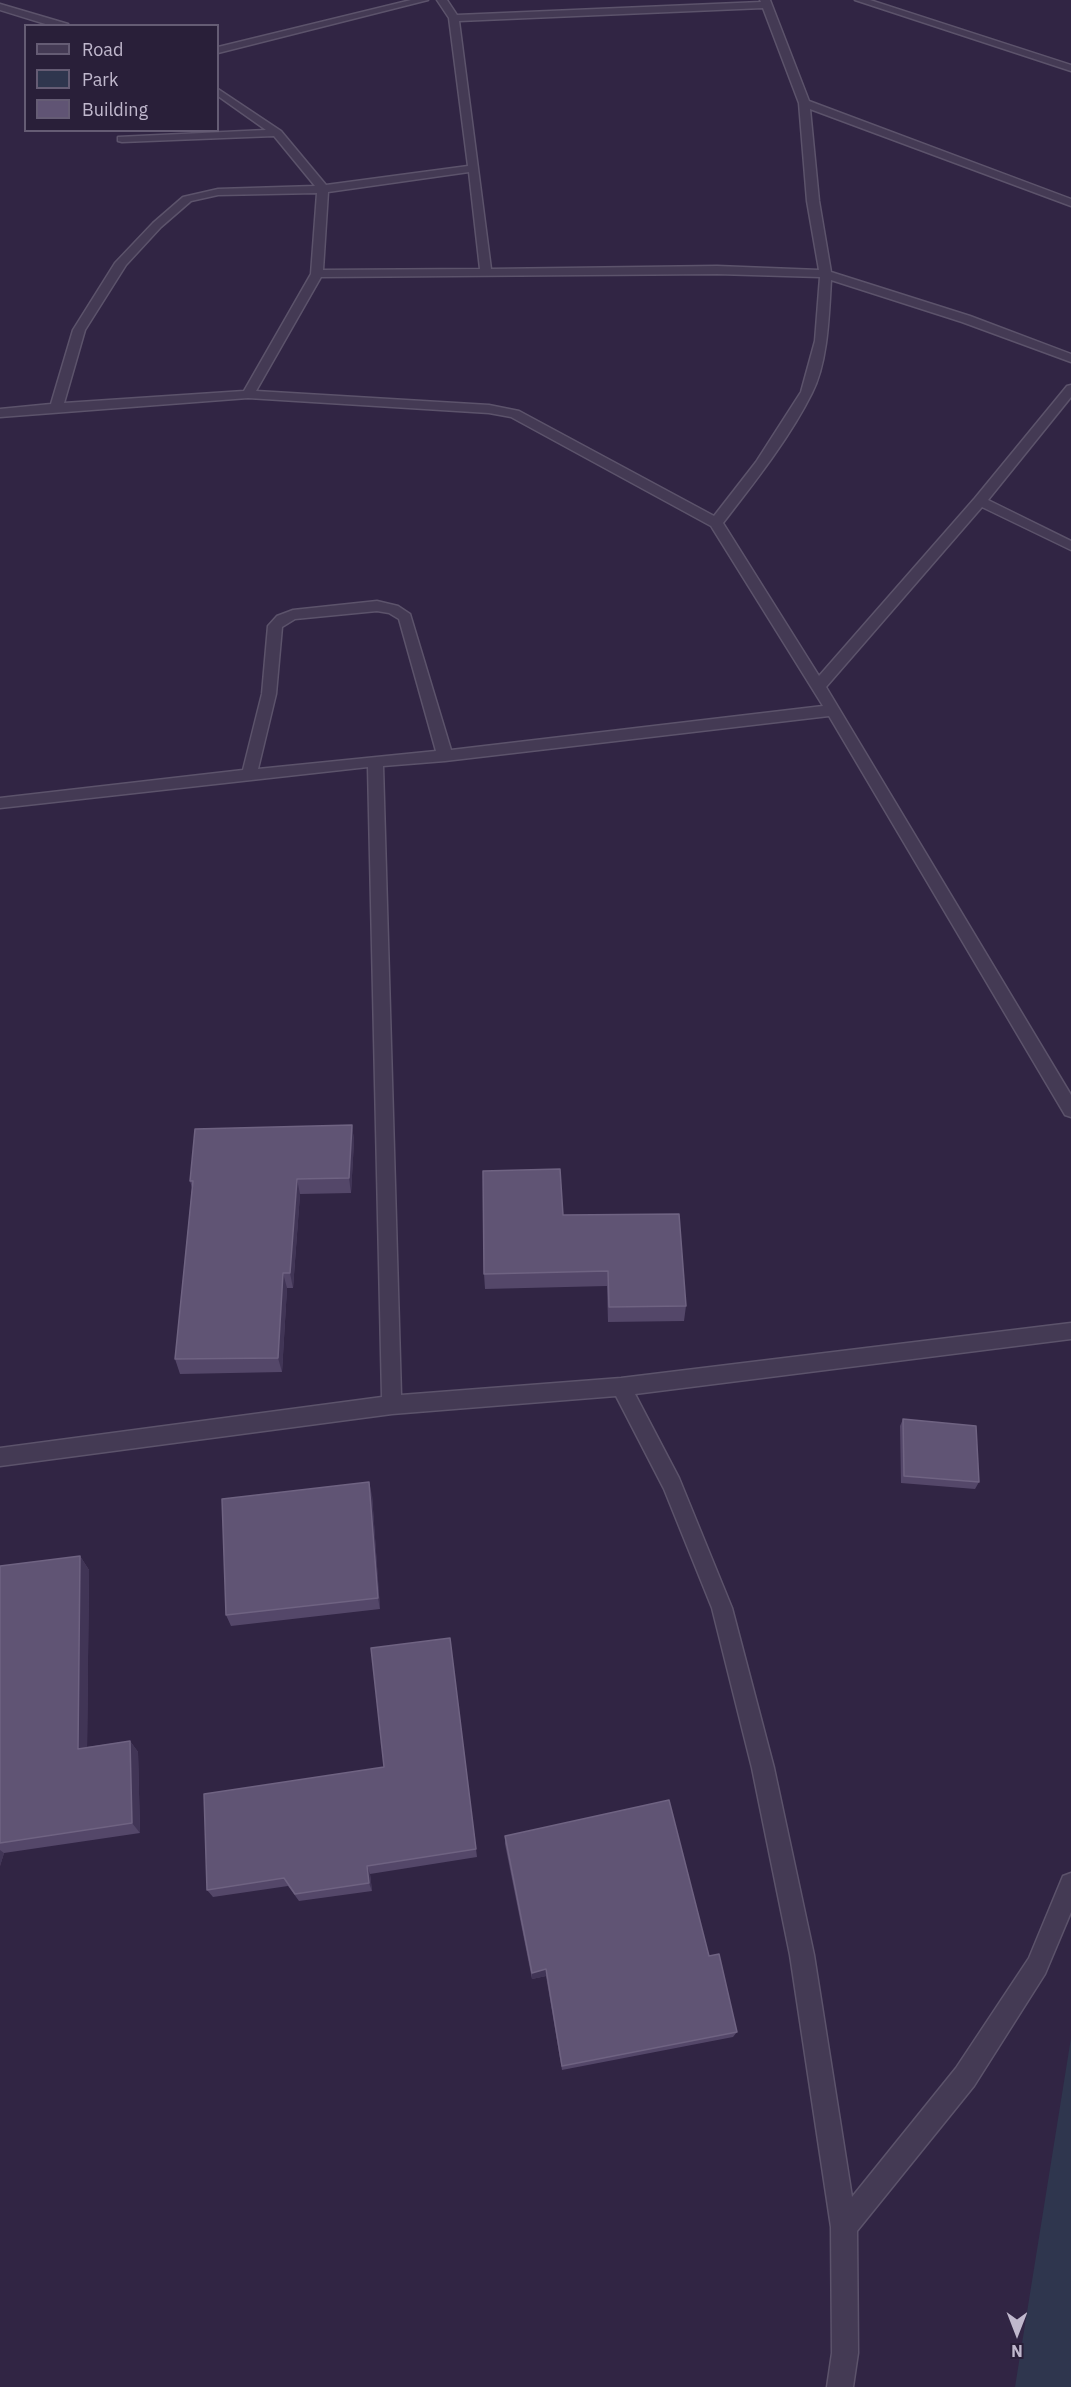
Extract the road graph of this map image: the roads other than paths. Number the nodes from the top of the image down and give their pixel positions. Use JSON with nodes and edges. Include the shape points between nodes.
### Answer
{"nodes":[{"id":1,"x":423,"y":0,"type":"edge"},
{"id":2,"x":442,"y":0,"type":"edge"},
{"id":3,"x":860,"y":0,"type":"edge"},
{"id":4,"x":766,"y":3,"type":"edge"},
{"id":5,"x":0,"y":7,"type":"edge"},
{"id":6,"x":454,"y":18,"type":"junction"},
{"id":7,"x":57,"y":24,"type":"edge"},
{"id":8,"x":219,"y":50,"type":"edge"},
{"id":9,"x":1071,"y":68,"type":"edge"},
{"id":10,"x":219,"y":93,"type":"edge"},
{"id":11,"x":804,"y":103,"type":"junction"},
{"id":12,"x":277,"y":133,"type":"junction"},
{"id":13,"x":122,"y":139,"type":"dead end"},
{"id":14,"x":474,"y":168,"type":"junction"},
{"id":15,"x":323,"y":189,"type":"junction"},
{"id":16,"x":1071,"y":203,"type":"edge"},
{"id":17,"x":486,"y":272,"type":"junction"},
{"id":18,"x":317,"y":274,"type":"junction"},
{"id":19,"x":826,"y":274,"type":"junction"},
{"id":20,"x":1071,"y":358,"type":"edge"},
{"id":21,"x":1071,"y":390,"type":"edge"},
{"id":22,"x":248,"y":394,"type":"junction"},
{"id":23,"x":56,"y":406,"type":"junction"},
{"id":24,"x":0,"y":413,"type":"edge"},
{"id":25,"x":980,"y":501,"type":"junction"},
{"id":26,"x":716,"y":523,"type":"junction"},
{"id":27,"x":1071,"y":546,"type":"edge"},
{"id":28,"x":819,"y":686,"type":"junction"},
{"id":29,"x":834,"y":710,"type":"junction"},
{"id":30,"x":445,"y":756,"type":"junction"},
{"id":31,"x":375,"y":761,"type":"junction"},
{"id":32,"x":249,"y":775,"type":"junction"},
{"id":33,"x":0,"y":803,"type":"edge"},
{"id":34,"x":1071,"y":1110,"type":"edge"},
{"id":35,"x":1067,"y":1331,"type":"edge"},
{"id":36,"x":1071,"y":1349,"type":"edge"},
{"id":37,"x":621,"y":1387,"type":"junction"},
{"id":38,"x":392,"y":1405,"type":"junction"},
{"id":39,"x":0,"y":1457,"type":"edge"},
{"id":40,"x":1071,"y":1884,"type":"edge"},
{"id":41,"x":844,"y":2227,"type":"junction"},
{"id":42,"x":840,"y":2387,"type":"edge"}],
"edges":[{"from":1,"to":8,"type":"street"},
{"from":2,"to":6,"type":"street"},
{"from":3,"to":9,"type":"street"},
{"from":4,"to":6,"type":"street"},
{"from":4,"to":11,"type":"street"},
{"from":5,"to":7,"type":"street"},
{"from":6,"to":14,"type":"street"},
{"from":10,"to":12,"type":"street"},
{"from":11,"to":16,"type":"street"},
{"from":11,"to":19,"type":"street","via":[[813,201]]},
{"from":12,"to":13,"type":"street"},
{"from":12,"to":15,"type":"street"},
{"from":14,"to":15,"type":"street"},
{"from":14,"to":17,"type":"street"},
{"from":15,"to":18,"type":"street"},
{"from":15,"to":23,"type":"street","via":[[218,192],[188,198],[121,263],[80,330]]},
{"from":17,"to":18,"type":"street"},
{"from":17,"to":19,"type":"street","via":[[717,270]]},
{"from":18,"to":22,"type":"street"},
{"from":19,"to":20,"type":"street"},
{"from":19,"to":26,"type":"street","via":[[820,341],[807,393]]},
{"from":21,"to":25,"type":"street"},
{"from":22,"to":23,"type":"street"},
{"from":22,"to":26,"type":"street","via":[[489,409],[515,414]]},
{"from":23,"to":24,"type":"street"},
{"from":25,"to":27,"type":"street"},
{"from":25,"to":28,"type":"street"},
{"from":26,"to":28,"type":"street"},
{"from":28,"to":29,"type":"street"},
{"from":29,"to":30,"type":"street"},
{"from":29,"to":34,"type":"street"},
{"from":30,"to":31,"type":"street"},
{"from":30,"to":32,"type":"street","via":[[405,617],[393,609],[377,606],[293,615],[275,626],[268,694]]},
{"from":31,"to":32,"type":"street"},
{"from":31,"to":38,"type":"street"},
{"from":32,"to":33,"type":"street"},
{"from":35,"to":36,"type":"street"},
{"from":35,"to":37,"type":"street"},
{"from":37,"to":38,"type":"street"},
{"from":37,"to":41,"type":"street","via":[[672,1485],[722,1608],[763,1768],[802,1955]]},
{"from":38,"to":39,"type":"street"},
{"from":40,"to":41,"type":"street","via":[[1037,1966],[971,2068]]},
{"from":41,"to":42,"type":"street","via":[[845,2353]]}]}
